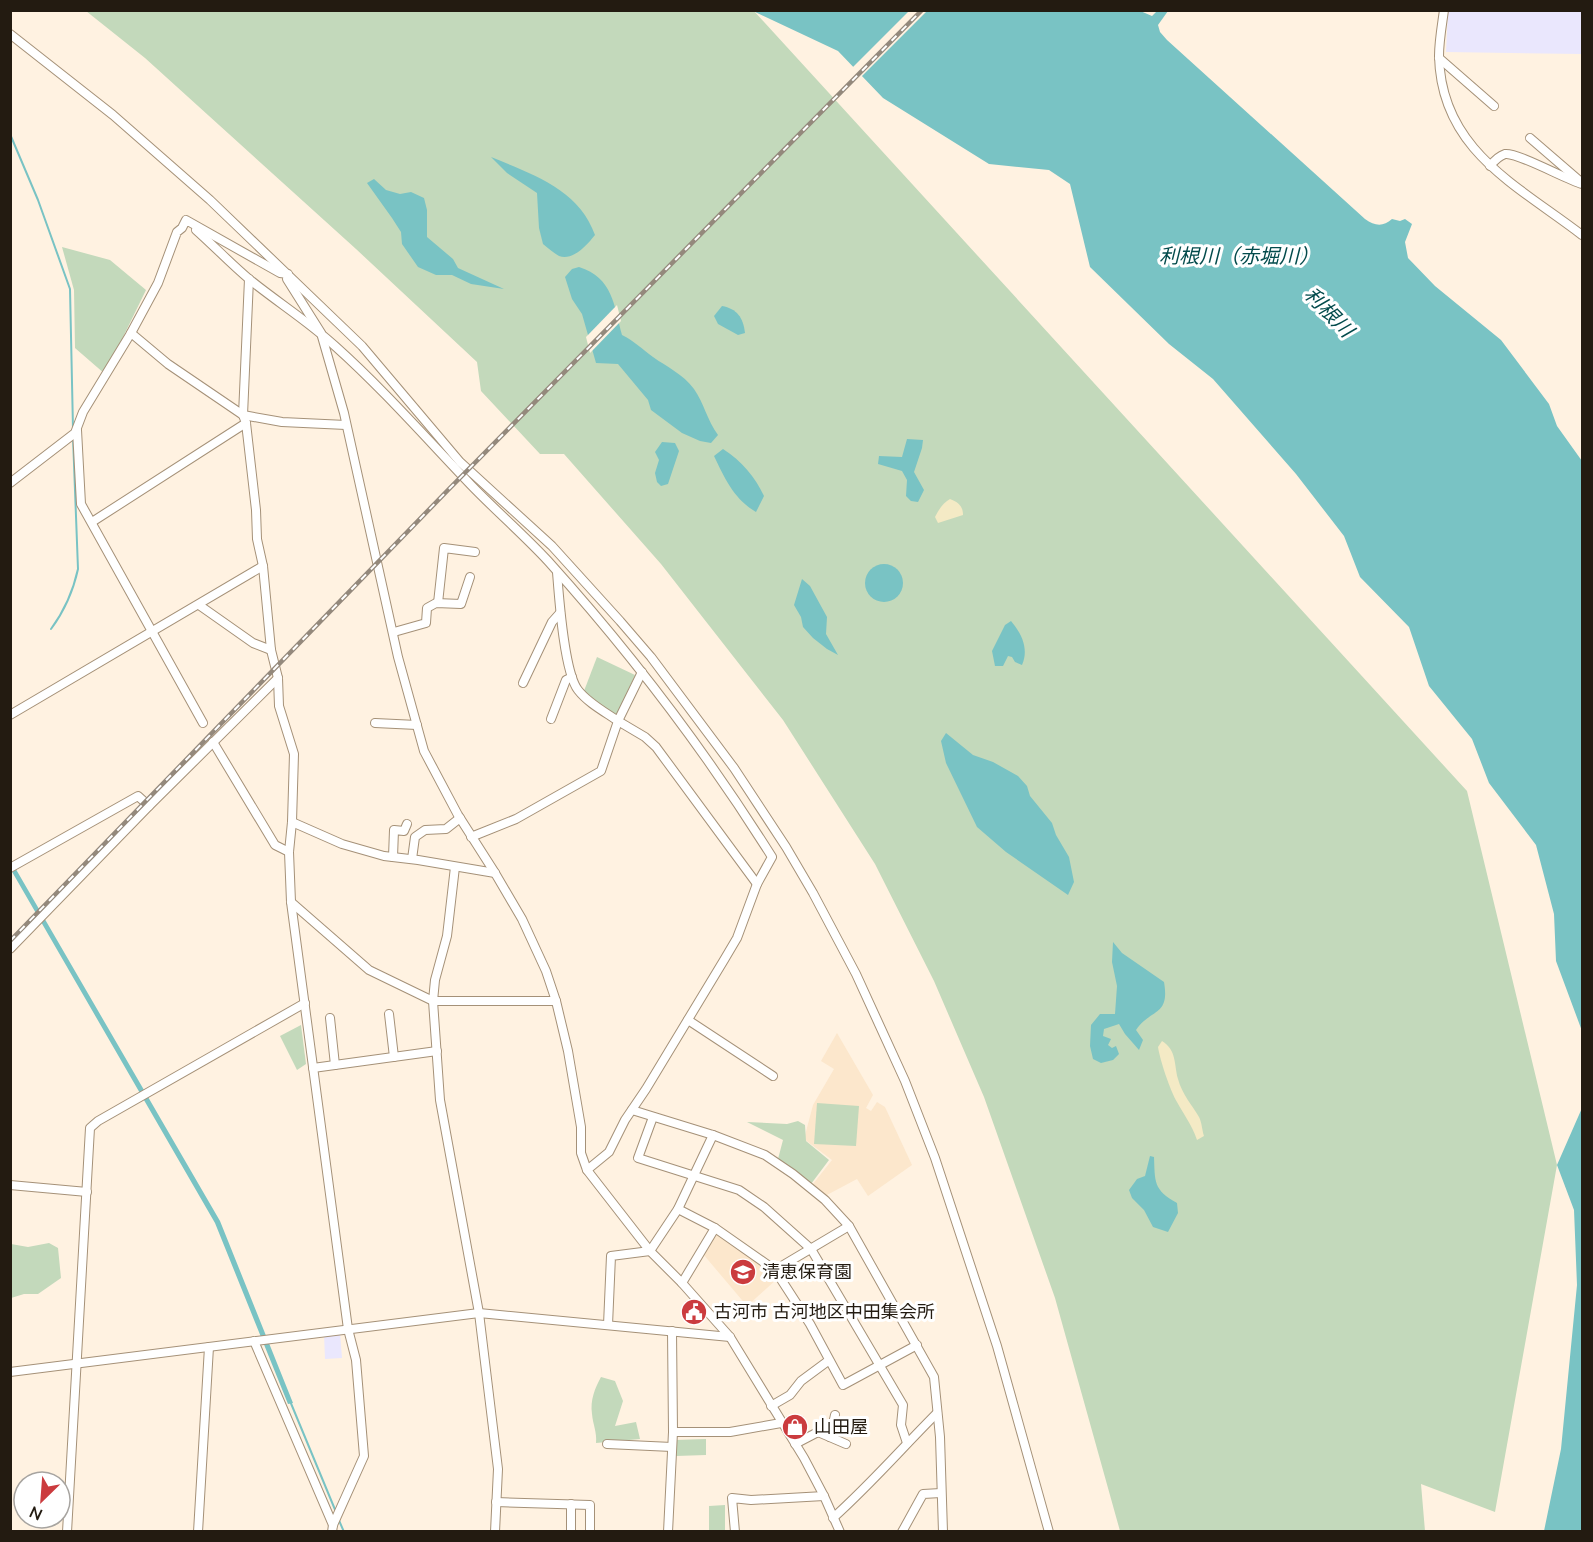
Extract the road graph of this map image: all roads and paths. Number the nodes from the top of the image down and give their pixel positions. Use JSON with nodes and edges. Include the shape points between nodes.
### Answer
{"nodes":[{"id":1,"x":1444,"y":10,"type":"edge"},
{"id":2,"x":10,"y":33,"type":"edge"},
{"id":3,"x":1439,"y":58,"type":"junction"},
{"id":4,"x":1494,"y":106,"type":"dead end"},
{"id":5,"x":1530,"y":138,"type":"dead end"},
{"id":6,"x":1490,"y":166,"type":"junction"},
{"id":7,"x":1582,"y":184,"type":"edge"},
{"id":8,"x":186,"y":220,"type":"junction"},
{"id":9,"x":1582,"y":235,"type":"edge"},
{"id":10,"x":288,"y":274,"type":"junction"},
{"id":11,"x":249,"y":279,"type":"junction"},
{"id":12,"x":131,"y":333,"type":"junction"},
{"id":13,"x":321,"y":333,"type":"junction"},
{"id":14,"x":244,"y":419,"type":"junction"},
{"id":15,"x":346,"y":424,"type":"junction"},
{"id":16,"x":74,"y":432,"type":"junction"},
{"id":17,"x":10,"y":483,"type":"edge"},
{"id":18,"x":92,"y":522,"type":"junction"},
{"id":19,"x":475,"y":552,"type":"dead end"},
{"id":20,"x":263,"y":566,"type":"junction"},
{"id":21,"x":557,"y":572,"type":"junction"},
{"id":22,"x":470,"y":577,"type":"dead end"},
{"id":23,"x":438,"y":603,"type":"junction"},
{"id":24,"x":199,"y":605,"type":"junction"},
{"id":25,"x":560,"y":613,"type":"junction"},
{"id":26,"x":154,"y":631,"type":"junction"},
{"id":27,"x":394,"y":632,"type":"junction"},
{"id":28,"x":271,"y":650,"type":"junction"},
{"id":29,"x":642,"y":672,"type":"junction"},
{"id":30,"x":572,"y":677,"type":"junction"},
{"id":31,"x":278,"y":678,"type":"junction"},
{"id":32,"x":524,"y":683,"type":"dead end"},
{"id":33,"x":10,"y":715,"type":"edge"},
{"id":34,"x":551,"y":719,"type":"dead end"},
{"id":35,"x":618,"y":722,"type":"junction"},
{"id":36,"x":203,"y":723,"type":"dead end"},
{"id":37,"x":375,"y":723,"type":"dead end"},
{"id":38,"x":417,"y":725,"type":"junction"},
{"id":39,"x":213,"y":742,"type":"junction"},
{"id":40,"x":149,"y":806,"type":"junction"},
{"id":41,"x":460,"y":818,"type":"junction"},
{"id":42,"x":292,"y":822,"type":"junction"},
{"id":43,"x":407,"y":824,"type":"dead end"},
{"id":44,"x":471,"y":837,"type":"junction"},
{"id":45,"x":289,"y":852,"type":"junction"},
{"id":46,"x":393,"y":857,"type":"junction"},
{"id":47,"x":412,"y":859,"type":"junction"},
{"id":48,"x":454,"y":867,"type":"junction"},
{"id":49,"x":10,"y":868,"type":"edge"},
{"id":50,"x":495,"y":873,"type":"junction"},
{"id":51,"x":757,"y":884,"type":"junction"},
{"id":52,"x":291,"y":902,"type":"junction"},
{"id":53,"x":10,"y":949,"type":"edge"},
{"id":54,"x":433,"y":1001,"type":"junction"},
{"id":55,"x":556,"y":1001,"type":"junction"},
{"id":56,"x":305,"y":1003,"type":"junction"},
{"id":57,"x":389,"y":1014,"type":"dead end"},
{"id":58,"x":330,"y":1018,"type":"dead end"},
{"id":59,"x":688,"y":1020,"type":"junction"},
{"id":60,"x":437,"y":1051,"type":"junction"},
{"id":61,"x":394,"y":1057,"type":"junction"},
{"id":62,"x":335,"y":1065,"type":"junction"},
{"id":63,"x":313,"y":1068,"type":"junction"},
{"id":64,"x":773,"y":1076,"type":"dead end"},
{"id":65,"x":632,"y":1110,"type":"junction"},
{"id":66,"x":653,"y":1117,"type":"junction"},
{"id":67,"x":713,"y":1136,"type":"junction"},
{"id":68,"x":587,"y":1170,"type":"junction"},
{"id":69,"x":694,"y":1174,"type":"junction"},
{"id":70,"x":10,"y":1185,"type":"edge"},
{"id":71,"x":87,"y":1192,"type":"junction"},
{"id":72,"x":678,"y":1209,"type":"junction"},
{"id":73,"x":849,"y":1226,"type":"junction"},
{"id":74,"x":715,"y":1228,"type":"junction"},
{"id":75,"x":811,"y":1249,"type":"junction"},
{"id":76,"x":650,"y":1251,"type":"junction"},
{"id":77,"x":775,"y":1270,"type":"junction"},
{"id":78,"x":682,"y":1283,"type":"junction"},
{"id":79,"x":479,"y":1313,"type":"junction"},
{"id":80,"x":608,"y":1325,"type":"junction"},
{"id":81,"x":348,"y":1329,"type":"junction"},
{"id":82,"x":672,"y":1331,"type":"junction"},
{"id":83,"x":730,"y":1337,"type":"junction"},
{"id":84,"x":254,"y":1341,"type":"junction"},
{"id":85,"x":917,"y":1345,"type":"junction"},
{"id":86,"x":209,"y":1347,"type":"junction"},
{"id":87,"x":828,"y":1361,"type":"junction"},
{"id":88,"x":77,"y":1364,"type":"junction"},
{"id":89,"x":881,"y":1366,"type":"junction"},
{"id":90,"x":10,"y":1372,"type":"edge"},
{"id":91,"x":771,"y":1406,"type":"junction"},
{"id":92,"x":937,"y":1413,"type":"junction"},
{"id":93,"x":835,"y":1415,"type":"dead end"},
{"id":94,"x":781,"y":1422,"type":"junction"},
{"id":95,"x":673,"y":1432,"type":"junction"},
{"id":96,"x":830,"y":1437,"type":"junction"},
{"id":97,"x":907,"y":1443,"type":"junction"},
{"id":98,"x":607,"y":1444,"type":"dead end"},
{"id":99,"x":795,"y":1444,"type":"junction"},
{"id":100,"x":846,"y":1444,"type":"dead end"},
{"id":101,"x":672,"y":1447,"type":"junction"},
{"id":102,"x":941,"y":1493,"type":"junction"},
{"id":103,"x":824,"y":1496,"type":"junction"},
{"id":104,"x":496,"y":1502,"type":"junction"},
{"id":105,"x":571,"y":1504,"type":"junction"},
{"id":106,"x":833,"y":1518,"type":"junction"},
{"id":107,"x":332,"y":1528,"type":"edge"},
{"id":108,"x":67,"y":1532,"type":"edge"},
{"id":109,"x":198,"y":1532,"type":"edge"},
{"id":110,"x":495,"y":1532,"type":"edge"},
{"id":111,"x":572,"y":1532,"type":"edge"},
{"id":112,"x":590,"y":1532,"type":"edge"},
{"id":113,"x":668,"y":1532,"type":"edge"},
{"id":114,"x":735,"y":1532,"type":"edge"},
{"id":115,"x":840,"y":1532,"type":"edge"},
{"id":116,"x":902,"y":1532,"type":"edge"},
{"id":117,"x":943,"y":1532,"type":"edge"},
{"id":118,"x":1049,"y":1532,"type":"edge"}],
"edges":[{"from":1,"to":3,"type":"street"},
{"from":2,"to":10,"type":"street","via":[[131,130]]},
{"from":3,"to":4,"type":"street"},
{"from":3,"to":6,"type":"street","via":[[1442,86],[1453,119],[1470,147]]},
{"from":5,"to":7,"type":"street"},
{"from":6,"to":7,"type":"street","via":[[1501,156],[1513,154]]},
{"from":6,"to":9,"type":"street"},
{"from":8,"to":10,"type":"street"},
{"from":8,"to":11,"type":"street"},
{"from":8,"to":12,"type":"street"},
{"from":10,"to":13,"type":"street","via":[[287,279]]},
{"from":10,"to":118,"type":"street","via":[[362,346],[460,462],[552,546],[620,621],[734,768],[786,847],[856,974],[922,1122],[997,1346]]},
{"from":11,"to":13,"type":"street"},
{"from":11,"to":14,"type":"street"},
{"from":12,"to":14,"type":"street"},
{"from":12,"to":16,"type":"street"},
{"from":13,"to":15,"type":"street"},
{"from":13,"to":21,"type":"street","via":[[380,388]]},
{"from":14,"to":15,"type":"street"},
{"from":14,"to":18,"type":"street"},
{"from":14,"to":20,"type":"street"},
{"from":15,"to":27,"type":"street"},
{"from":16,"to":17,"type":"street"},
{"from":16,"to":18,"type":"street","via":[[81,504]]},
{"from":18,"to":26,"type":"street"},
{"from":19,"to":23,"type":"street","via":[[444,548]]},
{"from":20,"to":24,"type":"street"},
{"from":20,"to":28,"type":"street"},
{"from":21,"to":25,"type":"street"},
{"from":21,"to":29,"type":"street"},
{"from":22,"to":23,"type":"street","via":[[460,604]]},
{"from":23,"to":27,"type":"street","via":[[427,608],[426,623]]},
{"from":24,"to":26,"type":"street"},
{"from":24,"to":28,"type":"street","via":[[253,644]]},
{"from":25,"to":30,"type":"street"},
{"from":25,"to":32,"type":"street"},
{"from":26,"to":33,"type":"street"},
{"from":26,"to":36,"type":"street"},
{"from":27,"to":38,"type":"street"},
{"from":28,"to":31,"type":"street"},
{"from":29,"to":35,"type":"street"},
{"from":29,"to":51,"type":"street","via":[[692,736],[772,857]]},
{"from":30,"to":34,"type":"street","via":[[567,680]]},
{"from":30,"to":35,"type":"street","via":[[584,696]]},
{"from":31,"to":39,"type":"street"},
{"from":31,"to":42,"type":"street","via":[[279,706],[294,754]]},
{"from":35,"to":44,"type":"street","via":[[601,771],[516,819]]},
{"from":35,"to":51,"type":"street","via":[[645,736],[656,747]]},
{"from":37,"to":38,"type":"street"},
{"from":38,"to":41,"type":"street","via":[[424,751]]},
{"from":39,"to":40,"type":"street"},
{"from":39,"to":45,"type":"street","via":[[275,845]]},
{"from":40,"to":49,"type":"street","via":[[138,796]]},
{"from":40,"to":53,"type":"street"},
{"from":41,"to":44,"type":"street"},
{"from":41,"to":47,"type":"street","via":[[446,829],[425,830],[415,837]]},
{"from":42,"to":45,"type":"street"},
{"from":42,"to":46,"type":"street","via":[[342,844]]},
{"from":43,"to":46,"type":"street","via":[[404,831],[394,831]]},
{"from":44,"to":50,"type":"street"},
{"from":45,"to":52,"type":"street"},
{"from":46,"to":47,"type":"street"},
{"from":47,"to":48,"type":"street"},
{"from":48,"to":50,"type":"street"},
{"from":48,"to":54,"type":"street","via":[[447,936]]},
{"from":50,"to":55,"type":"street","via":[[534,944]]},
{"from":51,"to":59,"type":"street","via":[[737,938]]},
{"from":52,"to":54,"type":"street","via":[[369,970]]},
{"from":52,"to":56,"type":"street"},
{"from":54,"to":55,"type":"street"},
{"from":54,"to":60,"type":"street"},
{"from":55,"to":68,"type":"street"},
{"from":56,"to":63,"type":"street"},
{"from":56,"to":71,"type":"street","via":[[90,1128]]},
{"from":57,"to":61,"type":"street"},
{"from":58,"to":62,"type":"street"},
{"from":59,"to":64,"type":"street"},
{"from":59,"to":65,"type":"street"},
{"from":60,"to":61,"type":"street"},
{"from":60,"to":79,"type":"street","via":[[440,1100]]},
{"from":61,"to":62,"type":"street"},
{"from":62,"to":63,"type":"street"},
{"from":63,"to":81,"type":"street"},
{"from":65,"to":66,"type":"street"},
{"from":65,"to":68,"type":"street","via":[[609,1152]]},
{"from":66,"to":67,"type":"street"},
{"from":66,"to":69,"type":"street","via":[[638,1158]]},
{"from":67,"to":69,"type":"street"},
{"from":67,"to":73,"type":"street","via":[[765,1155],[817,1194]]},
{"from":68,"to":76,"type":"street"},
{"from":69,"to":72,"type":"street"},
{"from":69,"to":75,"type":"street","via":[[739,1190]]},
{"from":70,"to":71,"type":"street"},
{"from":71,"to":88,"type":"street"},
{"from":72,"to":74,"type":"street"},
{"from":72,"to":76,"type":"street"},
{"from":73,"to":75,"type":"street"},
{"from":73,"to":85,"type":"street"},
{"from":74,"to":77,"type":"street"},
{"from":74,"to":78,"type":"street"},
{"from":75,"to":77,"type":"street"},
{"from":75,"to":89,"type":"street"},
{"from":76,"to":78,"type":"street"},
{"from":76,"to":80,"type":"street","via":[[611,1256]]},
{"from":77,"to":87,"type":"street","via":[[810,1324]]},
{"from":78,"to":83,"type":"street"},
{"from":79,"to":80,"type":"street"},
{"from":79,"to":81,"type":"street"},
{"from":79,"to":104,"type":"street","via":[[498,1469]]},
{"from":80,"to":82,"type":"street"},
{"from":81,"to":84,"type":"street"},
{"from":81,"to":107,"type":"street","via":[[356,1360],[364,1456]]},
{"from":82,"to":83,"type":"street"},
{"from":82,"to":95,"type":"street"},
{"from":83,"to":91,"type":"street"},
{"from":84,"to":86,"type":"street"},
{"from":84,"to":107,"type":"street"},
{"from":85,"to":89,"type":"street"},
{"from":85,"to":92,"type":"street","via":[[934,1377]]},
{"from":86,"to":88,"type":"street"},
{"from":86,"to":109,"type":"street"},
{"from":87,"to":89,"type":"street","via":[[843,1385]]},
{"from":87,"to":91,"type":"street","via":[[801,1381],[790,1395]]},
{"from":88,"to":90,"type":"street"},
{"from":88,"to":108,"type":"street"},
{"from":89,"to":97,"type":"street","via":[[903,1405],[901,1425]]},
{"from":91,"to":94,"type":"street"},
{"from":92,"to":97,"type":"street"},
{"from":92,"to":102,"type":"street"},
{"from":93,"to":96,"type":"street"},
{"from":94,"to":95,"type":"street","via":[[730,1432]]},
{"from":94,"to":99,"type":"street"},
{"from":95,"to":101,"type":"street"},
{"from":96,"to":99,"type":"street","via":[[818,1432]]},
{"from":96,"to":100,"type":"street"},
{"from":97,"to":106,"type":"street"},
{"from":98,"to":101,"type":"street"},
{"from":99,"to":103,"type":"street"},
{"from":101,"to":113,"type":"street"},
{"from":102,"to":116,"type":"street","via":[[923,1494]]},
{"from":102,"to":117,"type":"street"},
{"from":103,"to":106,"type":"street"},
{"from":103,"to":114,"type":"street","via":[[732,1498]]},
{"from":104,"to":105,"type":"street"},
{"from":104,"to":110,"type":"street"},
{"from":105,"to":111,"type":"street"},
{"from":105,"to":112,"type":"street","via":[[590,1505]]},
{"from":106,"to":115,"type":"street"}]}
